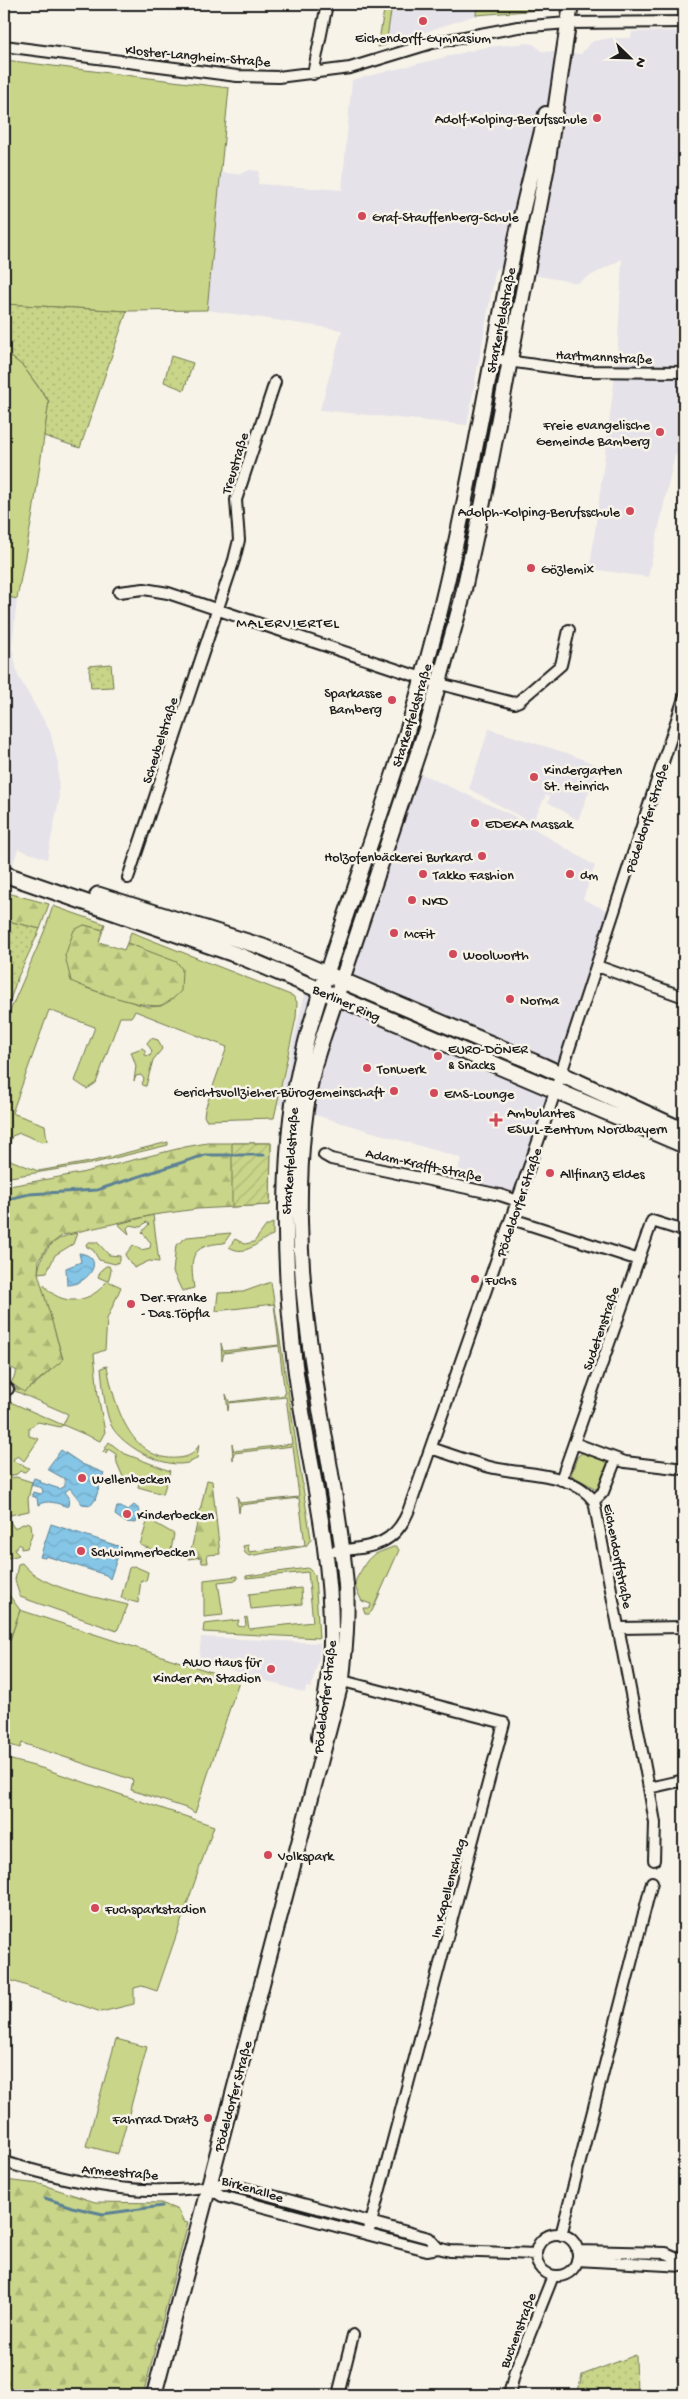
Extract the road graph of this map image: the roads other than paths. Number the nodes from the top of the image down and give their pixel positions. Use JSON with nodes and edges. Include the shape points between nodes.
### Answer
{"nodes":[{"id":1,"x":327,"y":4,"type":"edge"},
{"id":2,"x":570,"y":4,"type":"edge"},
{"id":3,"x":684,"y":22,"type":"edge"},
{"id":4,"x":568,"y":23,"type":"junction"},
{"id":5,"x":4,"y":46,"type":"edge"},
{"id":6,"x":561,"y":66,"type":"junction"},
{"id":7,"x":313,"y":74,"type":"junction"},
{"id":8,"x":493,"y":360,"type":"junction"},
{"id":9,"x":509,"y":362,"type":"junction"},
{"id":10,"x":684,"y":372,"type":"edge"},
{"id":11,"x":275,"y":382,"type":"dead end"},
{"id":12,"x":119,"y":592,"type":"dead end"},
{"id":13,"x":216,"y":610,"type":"junction"},
{"id":14,"x":569,"y":630,"type":"dead end"},
{"id":15,"x":423,"y":678,"type":"junction"},
{"id":16,"x":440,"y":684,"type":"junction"},
{"id":17,"x":684,"y":700,"type":"edge"},
{"id":18,"x":4,"y":864,"type":"edge"},
{"id":19,"x":4,"y":874,"type":"edge"},
{"id":20,"x":128,"y":878,"type":"dead end"},
{"id":21,"x":597,"y":966,"type":"junction"},
{"id":22,"x":326,"y":974,"type":"junction"},
{"id":23,"x":342,"y":981,"type":"junction"},
{"id":24,"x":320,"y":991,"type":"junction"},
{"id":25,"x":684,"y":997,"type":"edge"},
{"id":26,"x":336,"y":998,"type":"junction"},
{"id":27,"x":561,"y":1074,"type":"junction"},
{"id":28,"x":556,"y":1091,"type":"junction"},
{"id":29,"x":684,"y":1131,"type":"edge"},
{"id":30,"x":684,"y":1145,"type":"edge"},
{"id":31,"x":324,"y":1155,"type":"dead end"},
{"id":32,"x":518,"y":1201,"type":"junction"},
{"id":33,"x":512,"y":1218,"type":"junction"},
{"id":34,"x":684,"y":1232,"type":"edge"},
{"id":35,"x":638,"y":1260,"type":"junction"},
{"id":36,"x":312,"y":1359,"type":"junction"},
{"id":37,"x":294,"y":1362,"type":"junction"},
{"id":38,"x":574,"y":1443,"type":"junction"},
{"id":39,"x":432,"y":1448,"type":"junction"},
{"id":40,"x":616,"y":1459,"type":"junction"},
{"id":41,"x":684,"y":1469,"type":"edge"},
{"id":42,"x":561,"y":1480,"type":"junction"},
{"id":43,"x":594,"y":1501,"type":"junction"},
{"id":44,"x":342,"y":1550,"type":"junction"},
{"id":45,"x":325,"y":1553,"type":"junction"},
{"id":46,"x":684,"y":1627,"type":"edge"},
{"id":47,"x":619,"y":1628,"type":"junction"},
{"id":48,"x":335,"y":1679,"type":"junction"},
{"id":49,"x":684,"y":1780,"type":"edge"},
{"id":50,"x":649,"y":1788,"type":"junction"},
{"id":51,"x":654,"y":1860,"type":"dead end"},
{"id":52,"x":652,"y":1882,"type":"dead end"},
{"id":53,"x":4,"y":2162,"type":"edge"},
{"id":54,"x":208,"y":2187,"type":"junction"},
{"id":55,"x":371,"y":2222,"type":"junction"},
{"id":56,"x":368,"y":2234,"type":"junction"},
{"id":57,"x":561,"y":2234,"type":"junction"},
{"id":58,"x":438,"y":2248,"type":"junction"},
{"id":59,"x":536,"y":2254,"type":"junction"},
{"id":60,"x":577,"y":2255,"type":"junction"},
{"id":61,"x":684,"y":2261,"type":"edge"},
{"id":62,"x":684,"y":2266,"type":"edge"},
{"id":63,"x":553,"y":2276,"type":"junction"},
{"id":64,"x":353,"y":2335,"type":"dead end"},
{"id":65,"x":154,"y":2395,"type":"edge"},
{"id":66,"x":338,"y":2395,"type":"edge"},
{"id":67,"x":509,"y":2395,"type":"edge"}],
"edges":[{"from":1,"to":7,"type":"street"},
{"from":2,"to":4,"type":"main road","name":"Starkenfeldstraße"},
{"from":3,"to":4,"type":"street","name":"Kloster-Langheim-Straße"},
{"from":4,"to":6,"type":"main road","name":"Starkenfeldstraße"},
{"from":4,"to":7,"type":"street","name":"Kloster-Langheim-Straße","via":[[455,37],[358,66]]},
{"from":5,"to":7,"type":"street","name":"Kloster-Langheim-Straße","via":[[237,76]]},
{"from":6,"to":8,"type":"main road","name":"Starkenfeldstraße","via":[[515,241]]},
{"from":6,"to":9,"type":"main road","name":"Starkenfeldstraße","via":[[547,166]]},
{"from":8,"to":9,"type":"street","name":"Hartmannstraße"},
{"from":8,"to":15,"type":"main road","name":"Starkenfeldstraße","via":[[444,599]]},
{"from":9,"to":10,"type":"street","name":"Hartmannstraße","via":[[579,371]]},
{"from":9,"to":16,"type":"main road","name":"Starkenfeldstraße","via":[[484,502]]},
{"from":11,"to":13,"type":"street","name":"Treustraße","via":[[237,494],[239,540]]},
{"from":12,"to":13,"type":"street","via":[[154,590]]},
{"from":13,"to":15,"type":"street"},
{"from":13,"to":20,"type":"street","name":"Scheubelstraße"},
{"from":14,"to":16,"type":"street","via":[[561,665],[520,702]]},
{"from":15,"to":16,"type":"street"},
{"from":15,"to":22,"type":"main road","name":"Starkenfeldstraße"},
{"from":16,"to":23,"type":"main road","name":"Starkenfeldstraße"},
{"from":17,"to":21,"type":"street","name":"Pödeldorfer Straße"},
{"from":18,"to":22,"type":"main road","name":"Berliner Ring","via":[[263,947]]},
{"from":19,"to":24,"type":"main road","name":"Berliner Ring","via":[[197,940]]},
{"from":21,"to":25,"type":"street"},
{"from":21,"to":27,"type":"street","name":"Pödeldorfer Straße"},
{"from":22,"to":23,"type":"main road","name":"Berliner Ring"},
{"from":22,"to":24,"type":"main road","name":"Starkenfeldstraße"},
{"from":23,"to":26,"type":"main road","name":"Starkenfeldstraße"},
{"from":23,"to":27,"type":"main road","name":"Berliner Ring"},
{"from":24,"to":26,"type":"main road","name":"Berliner Ring"},
{"from":24,"to":37,"type":"main road","name":"Starkenfeldstraße","via":[[298,1074],[289,1139],[285,1218]]},
{"from":26,"to":28,"type":"main road","name":"Berliner Ring"},
{"from":26,"to":36,"type":"main road","name":"Starkenfeldstraße","via":[[315,1064],[302,1150],[302,1240]]},
{"from":27,"to":28,"type":"street","name":"Pödeldorfer Straße"},
{"from":27,"to":29,"type":"main road","name":"Berliner Ring"},
{"from":28,"to":30,"type":"main road","name":"Berliner Ring"},
{"from":28,"to":32,"type":"street","name":"Pödeldorfer Straße"},
{"from":31,"to":32,"type":"street","name":"Adam-Krafft-Straße"},
{"from":32,"to":33,"type":"street","name":"Pödeldorfer Straße"},
{"from":33,"to":35,"type":"street"},
{"from":33,"to":39,"type":"street","name":"Pödeldorfer Straße"},
{"from":34,"to":35,"type":"street","name":"Sudetenstraße","via":[[652,1221]]},
{"from":35,"to":38,"type":"street","name":"Sudetenstraße"},
{"from":36,"to":37,"type":"main road"},
{"from":36,"to":44,"type":"main road","name":"Starkenfeldstraße"},
{"from":37,"to":45,"type":"main road","name":"Starkenfeldstraße"},
{"from":38,"to":40,"type":"street"},
{"from":38,"to":42,"type":"street","name":"Sudetenstraße"},
{"from":39,"to":42,"type":"street","name":"Eichendorffstraße","via":[[493,1468]]},
{"from":39,"to":44,"type":"street","name":"Pödeldorfer Straße","via":[[404,1521],[395,1534],[378,1544]]},
{"from":40,"to":41,"type":"street"},
{"from":40,"to":43,"type":"street","via":[[603,1492]]},
{"from":42,"to":43,"type":"street","name":"Eichendorffstraße","via":[[582,1489]]},
{"from":43,"to":47,"type":"street","name":"Eichendorffstraße"},
{"from":44,"to":45,"type":"street","name":"Pödeldorfer Straße"},
{"from":44,"to":48,"type":"main road","name":"Pödeldorfer Straße","via":[[346,1624]]},
{"from":45,"to":48,"type":"main road","name":"Pödeldorfer Straße"},
{"from":46,"to":47,"type":"street"},
{"from":47,"to":50,"type":"street","name":"Eichendorffstraße"},
{"from":48,"to":54,"type":"main road","name":"Pödeldorfer Straße","via":[[321,1766],[310,1797]]},
{"from":48,"to":55,"type":"street","name":"Im Kapellenschlag","via":[[504,1723]]},
{"from":49,"to":50,"type":"street"},
{"from":50,"to":51,"type":"street","name":"Eichendorffstraße","via":[[655,1823]]},
{"from":52,"to":57,"type":"street"},
{"from":53,"to":54,"type":"street","name":"Armeestraße","via":[[74,2182],[106,2187]]},
{"from":54,"to":55,"type":"street","name":"Birkenallee","via":[[225,2182]]},
{"from":54,"to":56,"type":"street","name":"Birkenallee","via":[[222,2196]]},
{"from":54,"to":65,"type":"main road","name":"Pödeldorfer Straße"},
{"from":55,"to":56,"type":"street","name":"Im Kapellenschlag"},
{"from":55,"to":58,"type":"street","name":"Birkenallee","via":[[429,2238]]},
{"from":56,"to":58,"type":"street","name":"Birkenallee","via":[[427,2250]]},
{"from":57,"to":59,"type":"street","via":[[547,2236],[537,2247]]},
{"from":57,"to":60,"type":"street","via":[[572,2240]]},
{"from":58,"to":59,"type":"street","name":"Birkenallee"},
{"from":59,"to":63,"type":"street","via":[[540,2268]]},
{"from":60,"to":61,"type":"street","via":[[666,2252]]},
{"from":60,"to":62,"type":"street"},
{"from":60,"to":63,"type":"street","via":[[568,2273]]},
{"from":63,"to":67,"type":"street","name":"Buchenstraße","via":[[515,2371]]},
{"from":64,"to":66,"type":"street"}]}
